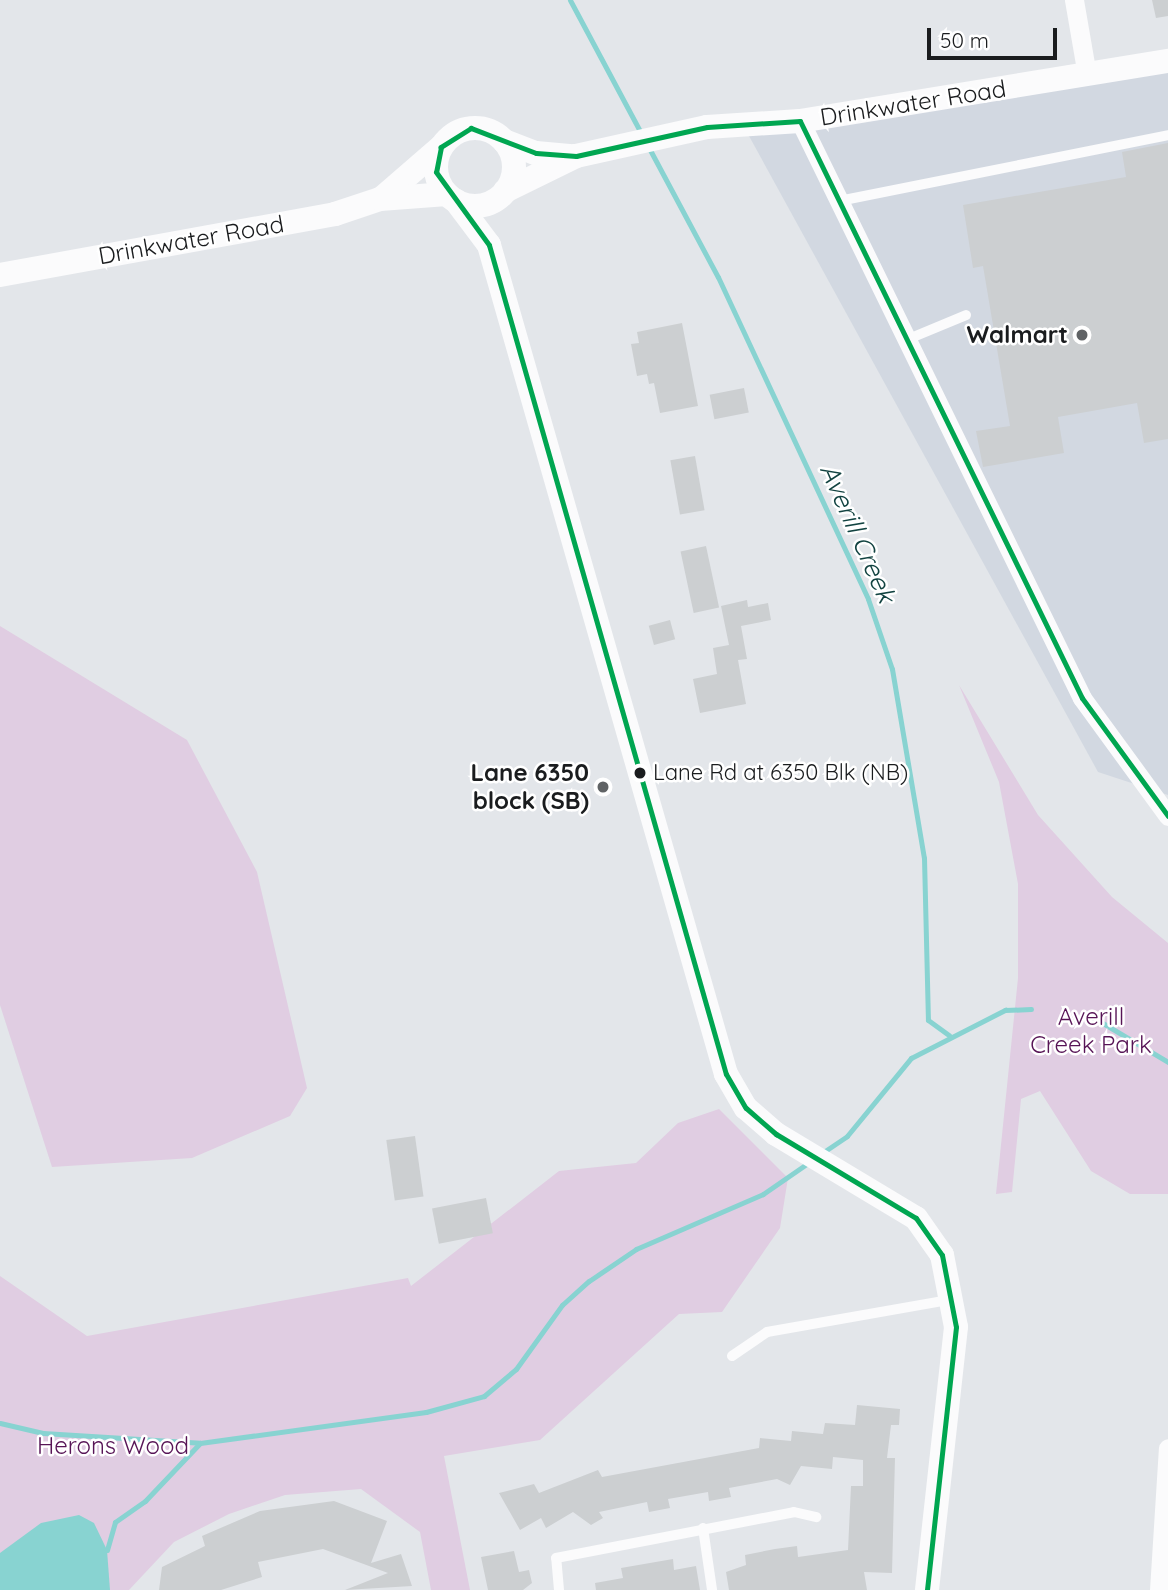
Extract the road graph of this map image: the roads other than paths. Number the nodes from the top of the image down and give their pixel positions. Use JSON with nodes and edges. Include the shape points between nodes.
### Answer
{"nodes":[{"id":1,"x":1074,"y":0,"type":"edge"},
{"id":2,"x":1168,"y":61,"type":"edge"},
{"id":3,"x":1087,"y":75,"type":"junction"},
{"id":4,"x":800,"y":121,"type":"junction"},
{"id":5,"x":1168,"y":135,"type":"edge"},
{"id":6,"x":504,"y":141,"type":"junction"},
{"id":7,"x":441,"y":147,"type":"junction"},
{"id":8,"x":576,"y":156,"type":"junction"},
{"id":9,"x":503,"y":194,"type":"junction"},
{"id":10,"x":451,"y":197,"type":"junction"},
{"id":11,"x":380,"y":199,"type":"junction"},
{"id":12,"x":839,"y":201,"type":"junction"},
{"id":13,"x":489,"y":245,"type":"junction"},
{"id":14,"x":0,"y":275,"type":"edge"},
{"id":15,"x":966,"y":315,"type":"dead end"},
{"id":16,"x":905,"y":340,"type":"junction"},
{"id":17,"x":1168,"y":816,"type":"edge"},
{"id":18,"x":951,"y":1300,"type":"junction"},
{"id":19,"x":732,"y":1356,"type":"dead end"},
{"id":20,"x":1168,"y":1448,"type":"edge"},
{"id":21,"x":816,"y":1517,"type":"dead end"},
{"id":22,"x":704,"y":1528,"type":"junction"},
{"id":23,"x":559,"y":1590,"type":"edge"},
{"id":24,"x":712,"y":1590,"type":"edge"},
{"id":25,"x":927,"y":1590,"type":"edge"},
{"id":26,"x":1159,"y":1590,"type":"edge"}],
"edges":[{"from":1,"to":3,"type":"street"},
{"from":2,"to":3,"type":"street","name":"Drinkwater Road"},
{"from":3,"to":4,"type":"street","name":"Drinkwater Road"},
{"from":4,"to":8,"type":"street","name":"Drinkwater Road","via":[[674,134]]},
{"from":4,"to":12,"type":"street"},
{"from":5,"to":12,"type":"lane"},
{"from":6,"to":7,"type":"street","via":[[471,128]]},
{"from":6,"to":8,"type":"street","name":"Drinkwater Road","via":[[537,153]]},
{"from":6,"to":9,"type":"street","via":[[514,165]]},
{"from":7,"to":10,"type":"street","via":[[436,172]]},
{"from":7,"to":11,"type":"street","name":"Drinkwater Road"},
{"from":8,"to":9,"type":"street","name":"Drinkwater Road"},
{"from":9,"to":10,"type":"street","via":[[478,205]]},
{"from":9,"to":13,"type":"street"},
{"from":10,"to":11,"type":"street","name":"Drinkwater Road"},
{"from":10,"to":13,"type":"street"},
{"from":11,"to":14,"type":"street","name":"Drinkwater Road","via":[[335,214]]},
{"from":12,"to":16,"type":"street"},
{"from":13,"to":18,"type":"street","via":[[726,1074],[746,1108],[916,1218],[942,1255]]},
{"from":15,"to":16,"type":"lane"},
{"from":16,"to":17,"type":"street","via":[[1082,698]]},
{"from":18,"to":19,"type":"lane","via":[[766,1332]]},
{"from":18,"to":25,"type":"street","via":[[956,1328]]},
{"from":20,"to":26,"type":"street"},
{"from":21,"to":22,"type":"lane","via":[[794,1512]]},
{"from":22,"to":23,"type":"lane","via":[[556,1558]]},
{"from":22,"to":24,"type":"lane"}]}
